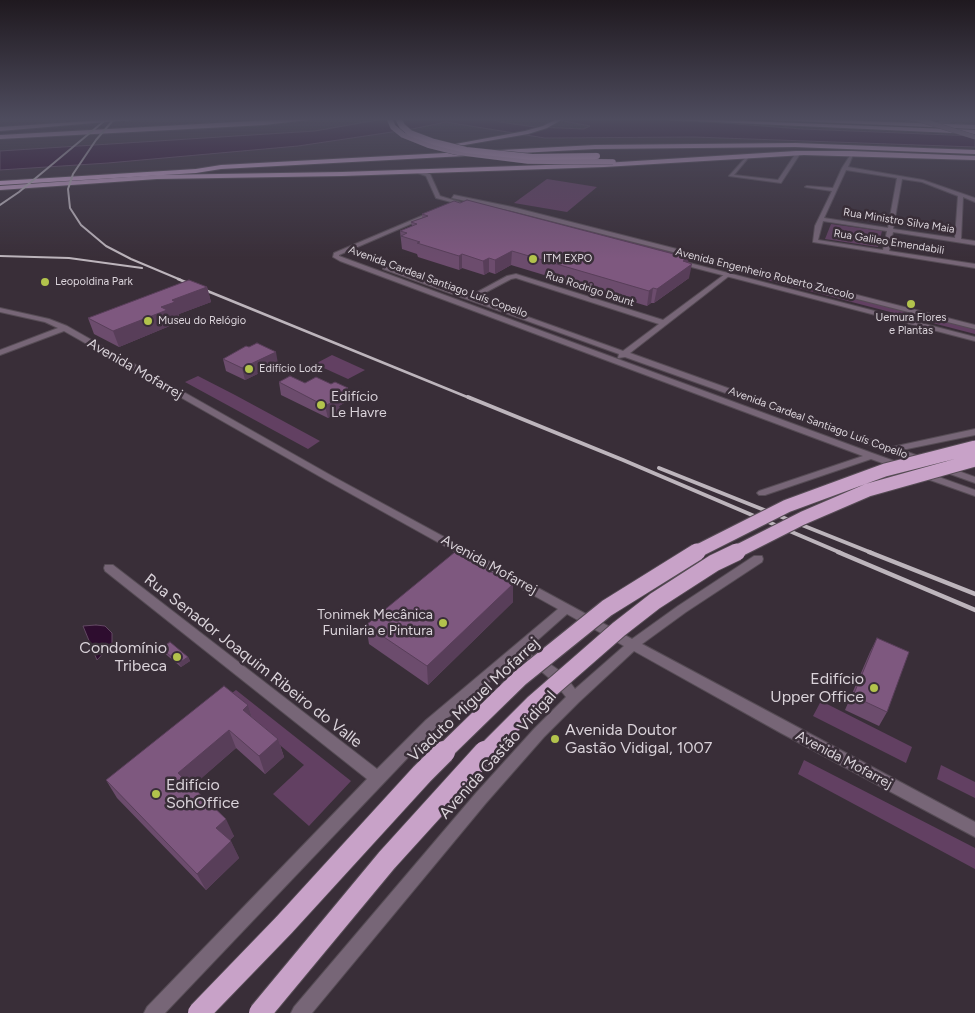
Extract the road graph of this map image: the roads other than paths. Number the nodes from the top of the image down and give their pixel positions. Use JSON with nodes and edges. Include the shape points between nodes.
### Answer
{"nodes":[{"id":1,"x":180,"y":165,"type":"edge"},
{"id":2,"x":254,"y":165,"type":"edge"},
{"id":3,"x":312,"y":165,"type":"edge"},
{"id":4,"x":373,"y":165,"type":"edge"},
{"id":5,"x":562,"y":165,"type":"edge"},
{"id":6,"x":741,"y":165,"type":"edge"},
{"id":7,"x":790,"y":165,"type":"edge"},
{"id":8,"x":844,"y":168,"type":"joint"},
{"id":9,"x":438,"y":170,"type":"junction"},
{"id":10,"x":196,"y":171,"type":"junction"},
{"id":11,"x":417,"y":171,"type":"junction"},
{"id":12,"x":225,"y":175,"type":"junction"},
{"id":13,"x":900,"y":176,"type":"junction"},
{"id":14,"x":430,"y":178,"type":"junction"},
{"id":15,"x":0,"y":184,"type":"edge"},
{"id":16,"x":12,"y":186,"type":"joint"},
{"id":17,"x":807,"y":187,"type":"dead end"},
{"id":18,"x":834,"y":190,"type":"junction"},
{"id":19,"x":436,"y":194,"type":"junction"},
{"id":20,"x":961,"y":194,"type":"junction"},
{"id":21,"x":463,"y":199,"type":"junction"},
{"id":22,"x":975,"y":200,"type":"edge"},
{"id":23,"x":482,"y":202,"type":"junction"},
{"id":24,"x":454,"y":203,"type":"junction"},
{"id":25,"x":446,"y":207,"type":"edge"},
{"id":26,"x":474,"y":208,"type":"junction"},
{"id":27,"x":437,"y":211,"type":"edge"},
{"id":28,"x":491,"y":212,"type":"edge"},
{"id":29,"x":821,"y":219,"type":"junction"},
{"id":30,"x":889,"y":230,"type":"junction"},
{"id":31,"x":958,"y":240,"type":"junction"},
{"id":32,"x":975,"y":242,"type":"edge"},
{"id":33,"x":647,"y":244,"type":"junction"},
{"id":34,"x":638,"y":248,"type":"edge"},
{"id":35,"x":886,"y":252,"type":"junction"},
{"id":36,"x":339,"y":253,"type":"junction"},
{"id":37,"x":675,"y":261,"type":"edge"},
{"id":38,"x":975,"y":266,"type":"edge"},
{"id":39,"x":727,"y":274,"type":"junction"},
{"id":40,"x":801,"y":283,"type":"junction"},
{"id":41,"x":792,"y":291,"type":"junction"},
{"id":42,"x":471,"y":298,"type":"junction"},
{"id":43,"x":462,"y":304,"type":"junction"},
{"id":44,"x":0,"y":310,"type":"edge"},
{"id":45,"x":664,"y":323,"type":"junction"},
{"id":46,"x":542,"y":324,"type":"junction"},
{"id":47,"x":975,"y":327,"type":"edge"},
{"id":48,"x":64,"y":328,"type":"junction"},
{"id":49,"x":532,"y":330,"type":"junction"},
{"id":50,"x":975,"y":335,"type":"edge"},
{"id":51,"x":0,"y":353,"type":"edge"},
{"id":52,"x":624,"y":354,"type":"junction"},
{"id":53,"x":614,"y":361,"type":"junction"},
{"id":54,"x":975,"y":432,"type":"edge"},
{"id":55,"x":949,"y":438,"type":"junction"},
{"id":56,"x":975,"y":447,"type":"edge"},
{"id":57,"x":892,"y":450,"type":"junction"},
{"id":58,"x":871,"y":456,"type":"junction"},
{"id":59,"x":975,"y":460,"type":"edge"},
{"id":60,"x":973,"y":478,"type":"edge"},
{"id":61,"x":946,"y":484,"type":"junction"},
{"id":62,"x":762,"y":493,"type":"dead end"},
{"id":63,"x":975,"y":493,"type":"edge"},
{"id":64,"x":758,"y":559,"type":"dead end"},
{"id":65,"x":109,"y":568,"type":"dead end"},
{"id":66,"x":567,"y":608,"type":"junction"},
{"id":67,"x":634,"y":644,"type":"junction"},
{"id":68,"x":512,"y":654,"type":"junction"},
{"id":69,"x":574,"y":698,"type":"junction"},
{"id":70,"x":378,"y":778,"type":"junction"},
{"id":71,"x":975,"y":830,"type":"edge"},
{"id":72,"x":153,"y":1013,"type":"edge"},
{"id":73,"x":199,"y":1013,"type":"edge"},
{"id":74,"x":260,"y":1013,"type":"edge"},
{"id":75,"x":300,"y":1013,"type":"edge"}],
"edges":[{"from":1,"to":15,"type":"highway"},
{"from":2,"to":10,"type":"highway"},
{"from":3,"to":10,"type":"highway"},
{"from":4,"to":12,"type":"highway"},
{"from":5,"to":9,"type":"highway"},
{"from":6,"to":7,"type":"street","via":[[732,176],[779,182]]},
{"from":8,"to":13,"type":"street"},
{"from":8,"to":18,"type":"street"},
{"from":9,"to":11,"type":"highway"},
{"from":9,"to":14,"type":"street","via":[[432,172]]},
{"from":10,"to":15,"type":"highway"},
{"from":11,"to":12,"type":"highway"},
{"from":11,"to":14,"type":"street"},
{"from":12,"to":16,"type":"highway"},
{"from":13,"to":20,"type":"street","via":[[931,182]]},
{"from":13,"to":30,"type":"street"},
{"from":14,"to":19,"type":"street"},
{"from":15,"to":16,"type":"highway"},
{"from":17,"to":18,"type":"street"},
{"from":18,"to":29,"type":"street"},
{"from":19,"to":21,"type":"street","name":"Avenida Engenheiro Roberto Zuccolo"},
{"from":19,"to":24,"type":"street","via":[[442,200]]},
{"from":20,"to":22,"type":"street"},
{"from":20,"to":31,"type":"street"},
{"from":21,"to":23,"type":"street","name":"Avenida Engenheiro Roberto Zuccolo"},
{"from":21,"to":24,"type":"street"},
{"from":23,"to":26,"type":"street","via":[[473,205]]},
{"from":23,"to":33,"type":"street","name":"Avenida Engenheiro Roberto Zuccolo"},
{"from":24,"to":25,"type":"street"},
{"from":24,"to":26,"type":"street"},
{"from":26,"to":28,"type":"street"},
{"from":27,"to":36,"type":"street"},
{"from":29,"to":30,"type":"street","name":"Rua Ministro Silva Maia"},
{"from":29,"to":35,"type":"street","name":"Rua Galileo Emendabili","via":[[815,241]]},
{"from":30,"to":31,"type":"street","name":"Rua Ministro Silva Maia"},
{"from":30,"to":35,"type":"street"},
{"from":31,"to":32,"type":"street","name":"Rua Ministro Silva Maia"},
{"from":33,"to":34,"type":"street"},
{"from":33,"to":40,"type":"street","name":"Avenida Engenheiro Roberto Zuccolo"},
{"from":35,"to":38,"type":"street","name":"Rua Galileo Emendabili"},
{"from":36,"to":42,"type":"street","name":"Avenida Cardeal Santiago Luís Copello"},
{"from":36,"to":43,"type":"street","name":"Avenida Cardeal Santiago Luís Copello","via":[[335,255],[339,258]]},
{"from":37,"to":39,"type":"street","name":"Avenida Engenheiro Roberto Zuccolo"},
{"from":39,"to":41,"type":"street","name":"Avenida Engenheiro Roberto Zuccolo"},
{"from":39,"to":45,"type":"street"},
{"from":40,"to":41,"type":"street","via":[[804,286],[802,290]]},
{"from":40,"to":47,"type":"street","name":"Avenida Engenheiro Roberto Zuccolo"},
{"from":41,"to":50,"type":"street","name":"Avenida Engenheiro Roberto Zuccolo"},
{"from":42,"to":43,"type":"street"},
{"from":42,"to":45,"type":"street","name":"Rua Rodrigo Daunt","via":[[509,277],[523,278]]},
{"from":42,"to":46,"type":"street","name":"Avenida Cardeal Santiago Luís Copello"},
{"from":43,"to":49,"type":"street","name":"Avenida Cardeal Santiago Luís Copello"},
{"from":44,"to":48,"type":"street","name":"Avenida Mofarrej","via":[[47,320]]},
{"from":45,"to":52,"type":"street"},
{"from":46,"to":49,"type":"street"},
{"from":46,"to":52,"type":"street","name":"Avenida Cardeal Santiago Luís Copello"},
{"from":48,"to":51,"type":"street"},
{"from":48,"to":66,"type":"street","name":"Avenida Mofarrej"},
{"from":49,"to":53,"type":"street","name":"Avenida Cardeal Santiago Luís Copello"},
{"from":52,"to":53,"type":"street"},
{"from":52,"to":57,"type":"street","name":"Avenida Cardeal Santiago Luís Copello"},
{"from":53,"to":58,"type":"street","name":"Avenida Cardeal Santiago Luís Copello"},
{"from":54,"to":55,"type":"street"},
{"from":55,"to":57,"type":"street"},
{"from":55,"to":59,"type":"street","via":[[957,450]]},
{"from":56,"to":73,"type":"highway","name":"Viaduto Miguel Mofarrej","bridge":true,"via":[[886,470],[787,506],[692,554],[607,608],[520,678],[422,774]]},
{"from":57,"to":58,"type":"street"},
{"from":57,"to":60,"type":"street","name":"Avenida Cardeal Santiago Luís Copello"},
{"from":58,"to":61,"type":"street","name":"Avenida Cardeal Santiago Luís Copello"},
{"from":58,"to":62,"type":"street"},
{"from":59,"to":74,"type":"highway","bridge":true,"via":[[868,490],[803,518],[714,563],[619,629],[494,742],[386,860]]},
{"from":60,"to":61,"type":"street"},
{"from":61,"to":63,"type":"street","name":"Avenida Cardeal Santiago Luís Copello"},
{"from":64,"to":67,"type":"street","name":"Avenida Gastão Vidigal"},
{"from":65,"to":70,"type":"street","name":"Rua Senador Joaquim Ribeiro do Valle"},
{"from":66,"to":67,"type":"street","name":"Avenida Mofarrej"},
{"from":66,"to":68,"type":"street"},
{"from":67,"to":69,"type":"street","name":"Avenida Gastão Vidigal"},
{"from":67,"to":71,"type":"street","name":"Avenida Mofarrej"},
{"from":68,"to":69,"type":"street","via":[[546,668],[559,678]]},
{"from":68,"to":70,"type":"street","via":[[431,724]]},
{"from":69,"to":75,"type":"street","name":"Avenida Gastão Vidigal","via":[[481,798]]},
{"from":70,"to":72,"type":"street"}]}
